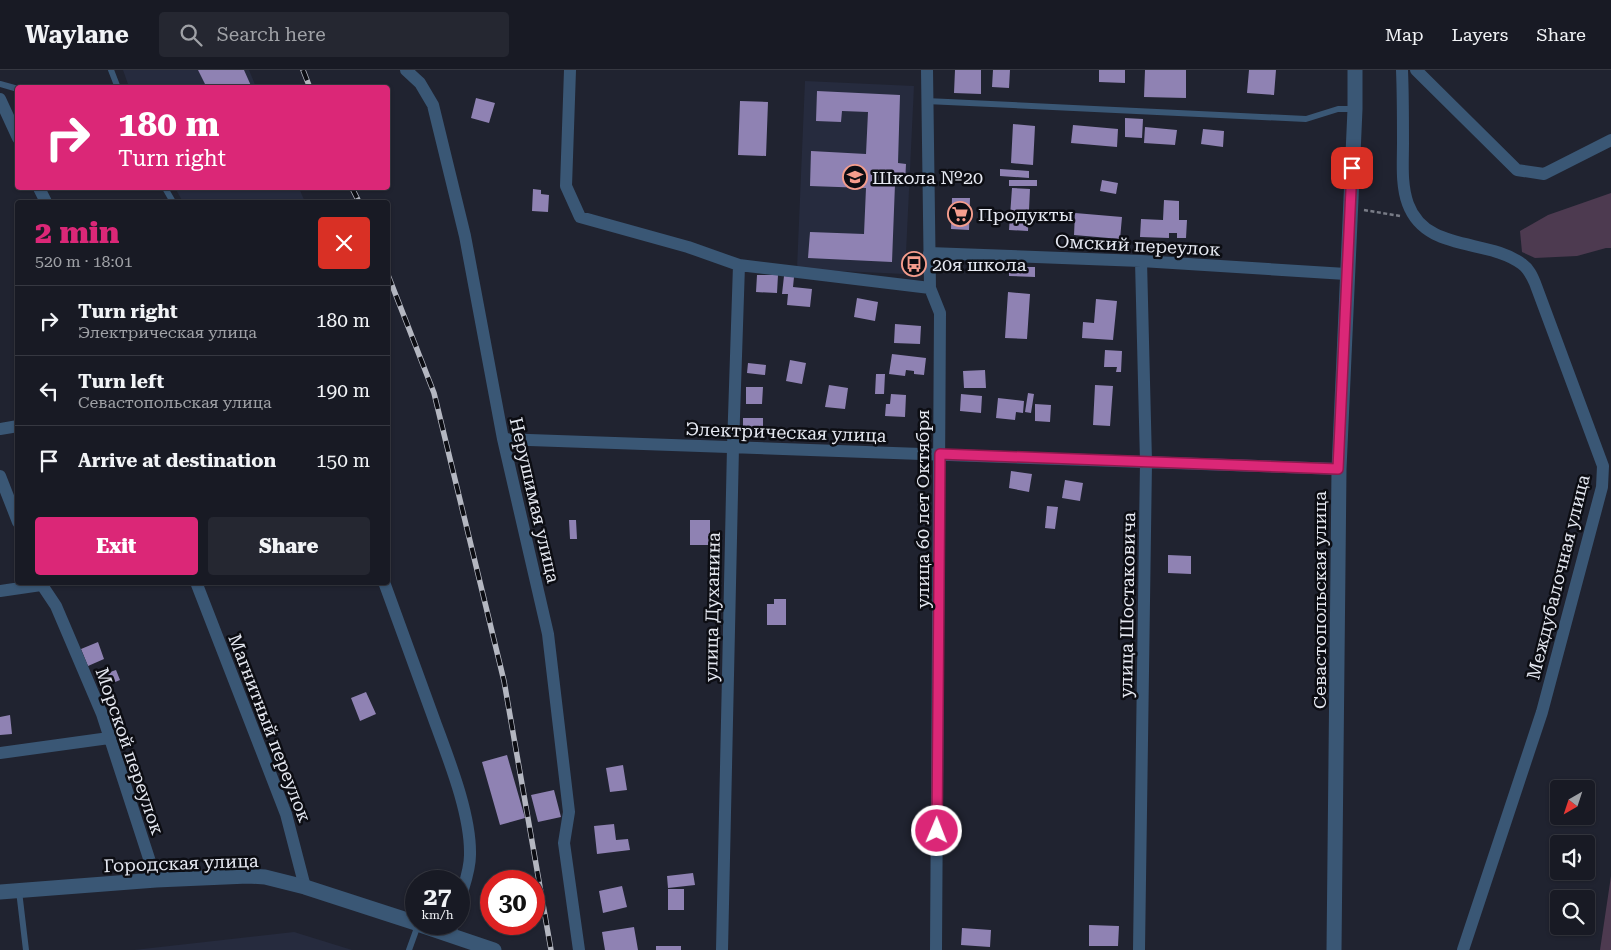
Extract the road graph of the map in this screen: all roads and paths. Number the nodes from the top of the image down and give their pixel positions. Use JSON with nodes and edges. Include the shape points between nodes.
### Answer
{"nodes":[{"id":1,"x":111,"y":70,"type":"edge"},
{"id":2,"x":406,"y":70,"type":"edge"},
{"id":3,"x":570,"y":70,"type":"edge"},
{"id":4,"x":927,"y":70,"type":"edge"},
{"id":5,"x":1355,"y":70,"type":"edge"},
{"id":6,"x":1415,"y":70,"type":"edge"},
{"id":7,"x":1403,"y":75,"type":"edge"},
{"id":8,"x":0,"y":84,"type":"edge"},
{"id":9,"x":117,"y":85,"type":"edge"},
{"id":10,"x":15,"y":88,"type":"edge"},
{"id":11,"x":0,"y":99,"type":"edge"},
{"id":12,"x":926,"y":101,"type":"junction"},
{"id":13,"x":1354,"y":109,"type":"junction"},
{"id":14,"x":15,"y":132,"type":"edge"},
{"id":15,"x":1611,"y":140,"type":"edge"},
{"id":16,"x":1350,"y":208,"type":"junction"},
{"id":17,"x":1414,"y":218,"type":"junction"},
{"id":18,"x":929,"y":254,"type":"junction"},
{"id":19,"x":1141,"y":261,"type":"junction"},
{"id":20,"x":739,"y":265,"type":"junction"},
{"id":21,"x":1346,"y":274,"type":"junction"},
{"id":22,"x":930,"y":288,"type":"junction"},
{"id":23,"x":15,"y":426,"type":"edge"},
{"id":24,"x":0,"y":429,"type":"edge"},
{"id":25,"x":503,"y":439,"type":"junction"},
{"id":26,"x":733,"y":447,"type":"junction"},
{"id":27,"x":940,"y":454,"type":"junction"},
{"id":28,"x":1146,"y":462,"type":"junction"},
{"id":29,"x":1338,"y":469,"type":"junction"},
{"id":30,"x":0,"y":476,"type":"edge"},
{"id":31,"x":15,"y":514,"type":"edge"},
{"id":32,"x":35,"y":585,"type":"edge"},
{"id":33,"x":42,"y":585,"type":"edge"},
{"id":34,"x":197,"y":585,"type":"edge"},
{"id":35,"x":385,"y":585,"type":"edge"},
{"id":36,"x":0,"y":591,"type":"edge"},
{"id":37,"x":109,"y":738,"type":"junction"},
{"id":38,"x":0,"y":753,"type":"edge"},
{"id":39,"x":468,"y":870,"type":"edge"},
{"id":40,"x":156,"y":880,"type":"junction"},
{"id":41,"x":305,"y":887,"type":"junction"},
{"id":42,"x":19,"y":891,"type":"junction"},
{"id":43,"x":0,"y":892,"type":"edge"},
{"id":44,"x":405,"y":920,"type":"edge"},
{"id":45,"x":414,"y":935,"type":"edge"},
{"id":46,"x":464,"y":935,"type":"edge"},
{"id":47,"x":26,"y":950,"type":"edge"},
{"id":48,"x":410,"y":950,"type":"edge"},
{"id":49,"x":494,"y":950,"type":"edge"},
{"id":50,"x":579,"y":950,"type":"edge"},
{"id":51,"x":722,"y":950,"type":"edge"},
{"id":52,"x":936,"y":950,"type":"edge"},
{"id":53,"x":1139,"y":950,"type":"edge"},
{"id":54,"x":1334,"y":950,"type":"edge"},
{"id":55,"x":1462,"y":950,"type":"edge"}],
"edges":[{"from":1,"to":9,"type":"lane"},
{"from":2,"to":25,"type":"street","name":"Нерушимая улица","via":[[420,83],[433,105],[465,236]]},
{"from":3,"to":20,"type":"street","via":[[566,186],[580,217]]},
{"from":4,"to":12,"type":"street","name":"улица 60 лет Октября"},
{"from":5,"to":13,"type":"street","name":"Севастопольская улица"},
{"from":6,"to":7,"type":"street"},
{"from":6,"to":15,"type":"street","via":[[1517,170],[1544,174]]},
{"from":7,"to":17,"type":"street","via":[[1403,177],[1407,202]]},
{"from":8,"to":10,"type":"lane"},
{"from":11,"to":14,"type":"street"},
{"from":12,"to":13,"type":"lane","via":[[1306,118],[1338,109]]},
{"from":12,"to":18,"type":"street","name":"улица 60 лет Октября"},
{"from":13,"to":16,"type":"street","name":"Севастопольская улица"},
{"from":16,"to":17,"type":"path"},
{"from":16,"to":21,"type":"street","name":"Севастопольская улица"},
{"from":17,"to":55,"type":"street","name":"Междубалочная улица","via":[[1439,236],[1504,255],[1529,271],[1603,466],[1602,487],[1542,712]]},
{"from":18,"to":19,"type":"street","name":"Омский переулок"},
{"from":18,"to":22,"type":"street","name":"улица 60 лет Октября"},
{"from":19,"to":21,"type":"street","name":"Омский переулок"},
{"from":19,"to":28,"type":"street","name":"улица Шостаковича"},
{"from":20,"to":22,"type":"street"},
{"from":20,"to":26,"type":"street","name":"улица Духанина"},
{"from":21,"to":29,"type":"street","name":"Севастопольская улица"},
{"from":22,"to":27,"type":"street","name":"улица 60 лет Октября","via":[[940,313]]},
{"from":23,"to":24,"type":"street"},
{"from":25,"to":26,"type":"street","name":"Электрическая улица"},
{"from":25,"to":50,"type":"street","name":"Нерушимая улица","via":[[548,634],[569,812],[564,843]]},
{"from":26,"to":27,"type":"street","name":"Электрическая улица"},
{"from":26,"to":51,"type":"street","name":"улица Духанина"},
{"from":27,"to":28,"type":"street","name":"Электрическая улица"},
{"from":27,"to":52,"type":"street","name":"улица 60 лет Октября"},
{"from":28,"to":29,"type":"street","name":"Электрическая улица"},
{"from":28,"to":53,"type":"street","name":"улица Шостаковича"},
{"from":29,"to":54,"type":"street","name":"Севастопольская улица"},
{"from":30,"to":31,"type":"street"},
{"from":32,"to":36,"type":"street"},
{"from":33,"to":37,"type":"street","name":"Морской переулок","via":[[56,606]]},
{"from":34,"to":41,"type":"street","name":"Магнитный переулок","via":[[286,814]]},
{"from":35,"to":39,"type":"street","via":[[453,770],[469,837]]},
{"from":37,"to":38,"type":"street"},
{"from":37,"to":40,"type":"street","name":"Морской переулок"},
{"from":40,"to":41,"type":"street","name":"Городская улица","via":[[248,876]]},
{"from":40,"to":42,"type":"street","name":"Городская улица"},
{"from":41,"to":44,"type":"street","name":"Городская улица"},
{"from":42,"to":43,"type":"street","name":"Городская улица"},
{"from":42,"to":47,"type":"lane"},
{"from":45,"to":48,"type":"lane"},
{"from":46,"to":49,"type":"street","name":"Городская улица"}]}
